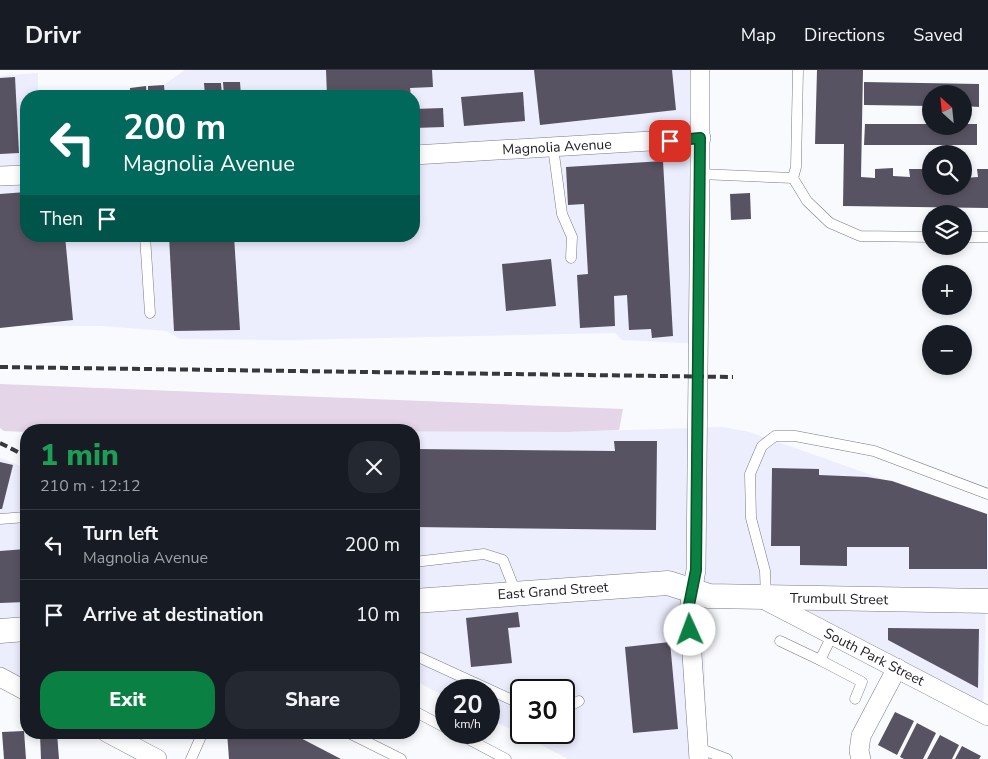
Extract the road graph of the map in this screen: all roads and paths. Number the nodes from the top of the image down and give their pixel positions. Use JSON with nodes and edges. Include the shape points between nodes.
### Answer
{"nodes":[{"id":1,"x":700,"y":70,"type":"edge"},
{"id":2,"x":798,"y":70,"type":"edge"},
{"id":3,"x":700,"y":138,"type":"junction"},
{"id":4,"x":553,"y":147,"type":"junction"},
{"id":5,"x":420,"y":155,"type":"edge"},
{"id":6,"x":700,"y":174,"type":"junction"},
{"id":7,"x":20,"y":175,"type":"edge"},
{"id":8,"x":0,"y":176,"type":"edge"},
{"id":9,"x":793,"y":178,"type":"junction"},
{"id":10,"x":922,"y":237,"type":"edge"},
{"id":11,"x":972,"y":237,"type":"edge"},
{"id":12,"x":988,"y":237,"type":"edge"},
{"id":13,"x":145,"y":242,"type":"edge"},
{"id":14,"x":571,"y":258,"type":"dead end"},
{"id":15,"x":150,"y":313,"type":"dead end"},
{"id":16,"x":988,"y":494,"type":"edge"},
{"id":17,"x":20,"y":518,"type":"edge"},
{"id":18,"x":0,"y":520,"type":"edge"},
{"id":19,"x":420,"y":561,"type":"edge"},
{"id":20,"x":692,"y":590,"type":"junction"},
{"id":21,"x":516,"y":593,"type":"junction"},
{"id":22,"x":763,"y":598,"type":"junction"},
{"id":23,"x":420,"y":601,"type":"edge"},
{"id":24,"x":988,"y":601,"type":"edge"},
{"id":25,"x":20,"y":629,"type":"edge"},
{"id":26,"x":0,"y":631,"type":"edge"},
{"id":27,"x":832,"y":636,"type":"junction"},
{"id":28,"x":780,"y":640,"type":"dead end"},
{"id":29,"x":420,"y":658,"type":"edge"},
{"id":30,"x":820,"y":660,"type":"junction"},
{"id":31,"x":897,"y":668,"type":"junction"},
{"id":32,"x":0,"y":677,"type":"edge"},
{"id":33,"x":20,"y":688,"type":"edge"},
{"id":34,"x":510,"y":699,"type":"edge"},
{"id":35,"x":855,"y":699,"type":"dead end"},
{"id":36,"x":579,"y":701,"type":"dead end"},
{"id":37,"x":575,"y":703,"type":"edge"},
{"id":38,"x":420,"y":714,"type":"edge"},
{"id":39,"x":988,"y":716,"type":"edge"},
{"id":40,"x":435,"y":722,"type":"edge"},
{"id":41,"x":116,"y":739,"type":"edge"},
{"id":42,"x":200,"y":739,"type":"edge"},
{"id":43,"x":361,"y":739,"type":"edge"},
{"id":44,"x":478,"y":744,"type":"edge"},
{"id":45,"x":699,"y":753,"type":"edge"},
{"id":46,"x":139,"y":754,"type":"edge"},
{"id":47,"x":157,"y":759,"type":"edge"},
{"id":48,"x":191,"y":759,"type":"edge"},
{"id":49,"x":401,"y":759,"type":"edge"},
{"id":50,"x":506,"y":759,"type":"edge"},
{"id":51,"x":727,"y":759,"type":"edge"},
{"id":52,"x":861,"y":759,"type":"edge"}],
"edges":[{"from":1,"to":3,"type":"street"},
{"from":2,"to":9,"type":"lane"},
{"from":3,"to":4,"type":"street","name":"Magnolia Avenue"},
{"from":3,"to":6,"type":"street"},
{"from":4,"to":5,"type":"street","name":"Magnolia Avenue"},
{"from":4,"to":14,"type":"lane","via":[[562,214],[572,237]]},
{"from":6,"to":9,"type":"lane"},
{"from":6,"to":20,"type":"street","via":[[696,570]]},
{"from":7,"to":8,"type":"street"},
{"from":9,"to":10,"type":"lane","via":[[807,201],[830,222],[860,236]]},
{"from":11,"to":12,"type":"lane"},
{"from":13,"to":15,"type":"lane"},
{"from":16,"to":22,"type":"lane","via":[[874,451],[796,436],[775,436],[762,446],[750,474],[751,518],[765,571]]},
{"from":17,"to":18,"type":"lane"},
{"from":19,"to":21,"type":"lane","via":[[484,554],[503,560]]},
{"from":20,"to":21,"type":"street","name":"East Grand Street","via":[[668,583]]},
{"from":20,"to":22,"type":"street","name":"Trumbull Street","via":[[709,596]]},
{"from":20,"to":45,"type":"street","via":[[688,610]]},
{"from":21,"to":23,"type":"street","name":"East Grand Street"},
{"from":22,"to":24,"type":"street","name":"Trumbull Street"},
{"from":22,"to":27,"type":"street","name":"South Park Street"},
{"from":25,"to":26,"type":"street"},
{"from":27,"to":30,"type":"lane"},
{"from":27,"to":31,"type":"street","name":"South Park Street"},
{"from":28,"to":30,"type":"lane"},
{"from":29,"to":34,"type":"lane"},
{"from":30,"to":35,"type":"lane","via":[[862,682]]},
{"from":31,"to":39,"type":"street","name":"South Park Street"},
{"from":31,"to":52,"type":"street","via":[[861,736]]},
{"from":32,"to":33,"type":"street"},
{"from":36,"to":37,"type":"lane"},
{"from":38,"to":40,"type":"lane"},
{"from":41,"to":46,"type":"street"},
{"from":42,"to":48,"type":"lane"},
{"from":43,"to":49,"type":"lane"},
{"from":44,"to":50,"type":"lane"},
{"from":45,"to":51,"type":"lane"},
{"from":46,"to":47,"type":"street"}]}
